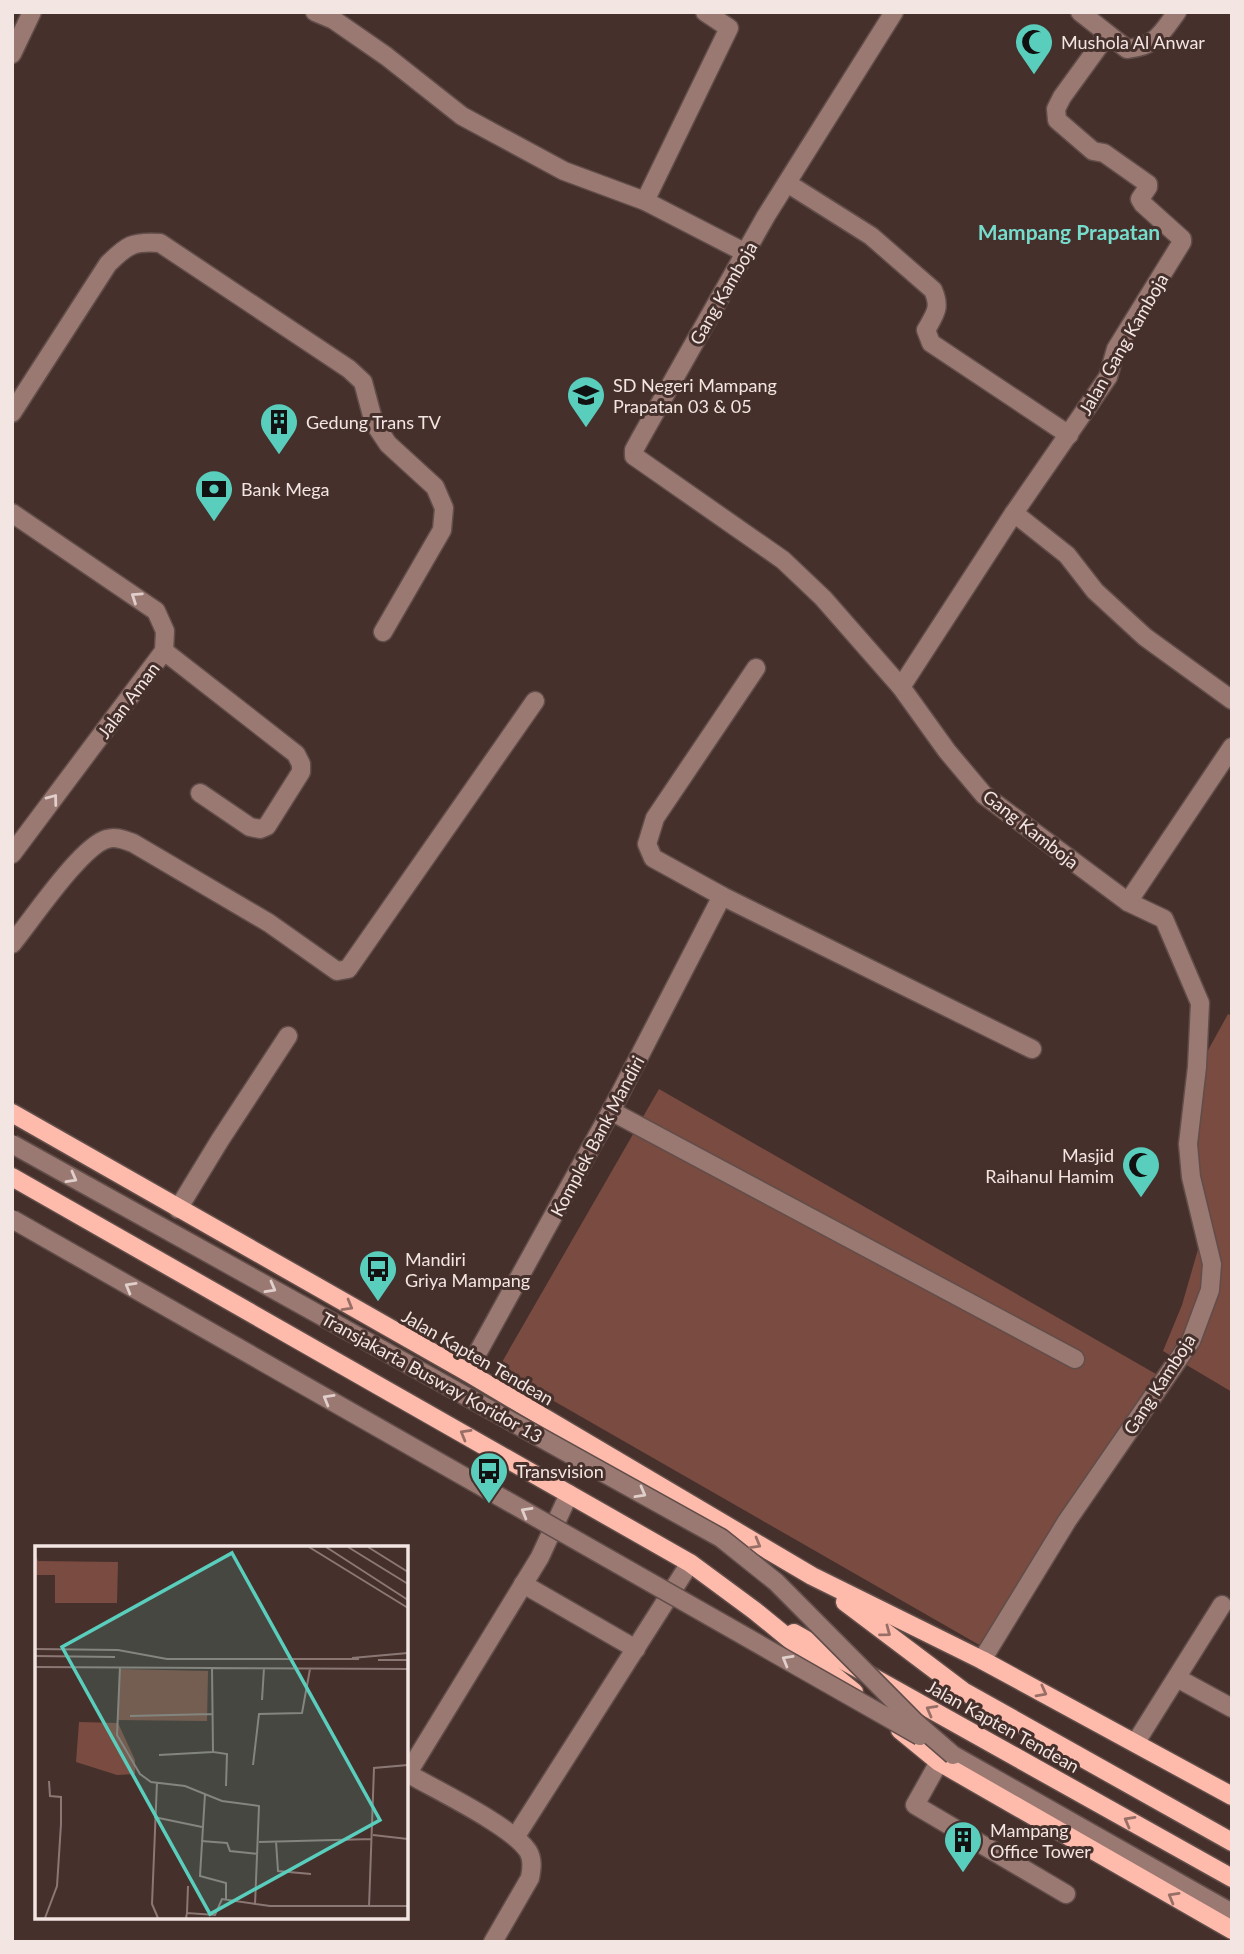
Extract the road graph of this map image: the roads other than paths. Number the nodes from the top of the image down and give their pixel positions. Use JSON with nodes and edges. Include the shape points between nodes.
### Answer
{"nodes":[{"id":1,"x":32,"y":12,"type":"edge"},
{"id":2,"x":315,"y":12,"type":"edge"},
{"id":3,"x":705,"y":12,"type":"edge"},
{"id":4,"x":894,"y":12,"type":"edge"},
{"id":5,"x":1080,"y":12,"type":"edge"},
{"id":6,"x":1177,"y":12,"type":"edge"},
{"id":7,"x":1107,"y":35,"type":"junction"},
{"id":8,"x":12,"y":54,"type":"edge"},
{"id":9,"x":787,"y":183,"type":"junction"},
{"id":10,"x":645,"y":201,"type":"junction"},
{"id":11,"x":746,"y":253,"type":"junction"},
{"id":12,"x":12,"y":413,"type":"edge"},
{"id":13,"x":1069,"y":435,"type":"junction"},
{"id":14,"x":12,"y":513,"type":"edge"},
{"id":15,"x":1014,"y":513,"type":"junction"},
{"id":16,"x":383,"y":632,"type":"dead end"},
{"id":17,"x":164,"y":651,"type":"junction"},
{"id":18,"x":756,"y":668,"type":"dead end"},
{"id":19,"x":901,"y":687,"type":"junction"},
{"id":20,"x":1232,"y":700,"type":"edge"},
{"id":21,"x":535,"y":701,"type":"dead end"},
{"id":22,"x":1232,"y":747,"type":"edge"},
{"id":23,"x":200,"y":793,"type":"dead end"},
{"id":24,"x":12,"y":854,"type":"edge"},
{"id":25,"x":722,"y":896,"type":"junction"},
{"id":26,"x":1128,"y":902,"type":"junction"},
{"id":27,"x":12,"y":944,"type":"edge"},
{"id":28,"x":288,"y":1036,"type":"dead end"},
{"id":29,"x":1031,"y":1049,"type":"dead end"},
{"id":30,"x":611,"y":1111,"type":"junction"},
{"id":31,"x":12,"y":1114,"type":"edge"},
{"id":32,"x":12,"y":1144,"type":"edge"},
{"id":33,"x":12,"y":1177,"type":"edge"},
{"id":34,"x":178,"y":1209,"type":"junction"},
{"id":35,"x":12,"y":1219,"type":"edge"},
{"id":36,"x":1075,"y":1359,"type":"dead end"},
{"id":37,"x":467,"y":1372,"type":"junction"},
{"id":38,"x":569,"y":1494,"type":"junction"},
{"id":39,"x":690,"y":1563,"type":"junction"},
{"id":40,"x":812,"y":1576,"type":"junction"},
{"id":41,"x":523,"y":1584,"type":"junction"},
{"id":42,"x":1223,"y":1605,"type":"dead end"},
{"id":43,"x":755,"y":1611,"type":"junction"},
{"id":44,"x":636,"y":1649,"type":"junction"},
{"id":45,"x":982,"y":1660,"type":"junction"},
{"id":46,"x":1177,"y":1678,"type":"junction"},
{"id":47,"x":1232,"y":1708,"type":"edge"},
{"id":48,"x":1136,"y":1742,"type":"junction"},
{"id":49,"x":946,"y":1759,"type":"junction"},
{"id":50,"x":408,"y":1772,"type":"edge"},
{"id":51,"x":408,"y":1775,"type":"edge"},
{"id":52,"x":1232,"y":1796,"type":"edge"},
{"id":53,"x":516,"y":1836,"type":"junction"},
{"id":54,"x":1232,"y":1842,"type":"edge"},
{"id":55,"x":1232,"y":1878,"type":"edge"},
{"id":56,"x":1066,"y":1894,"type":"dead end"},
{"id":57,"x":1232,"y":1913,"type":"edge"},
{"id":58,"x":1232,"y":1930,"type":"edge"},
{"id":59,"x":493,"y":1942,"type":"edge"}],
"edges":[{"from":1,"to":8,"type":"street"},
{"from":2,"to":10,"type":"street","via":[[386,56],[462,116],[564,171]]},
{"from":3,"to":10,"type":"street","via":[[730,28]]},
{"from":4,"to":9,"type":"street","name":"Gang Kamboja"},
{"from":5,"to":7,"type":"street"},
{"from":6,"to":7,"type":"street","via":[[1144,47],[1127,49]]},
{"from":7,"to":13,"type":"street","name":"Jalan Gang Kamboja","via":[[1062,97],[1057,120],[1093,151],[1104,153],[1148,184],[1140,199],[1182,241],[1116,349],[1108,377]]},
{"from":9,"to":11,"type":"street","name":"Gang Kamboja"},
{"from":9,"to":13,"type":"street","via":[[871,236],[933,290],[938,302],[926,330],[931,343]]},
{"from":10,"to":11,"type":"street"},
{"from":11,"to":19,"type":"street","name":"Gang Kamboja","via":[[634,456],[783,560]]},
{"from":12,"to":16,"type":"street","via":[[108,264],[124,247],[160,243],[349,369],[363,382],[374,423],[388,444],[435,487],[444,508],[442,530]]},
{"from":13,"to":15,"type":"street","name":"Jalan Gang Kamboja"},
{"from":17,"to":14,"type":"street","name":"Jalan Aman","one_way":true,"via":[[165,631],[156,611]]},
{"from":15,"to":19,"type":"street","name":"Jalan Gang Kamboja"},
{"from":15,"to":20,"type":"street","via":[[1067,555],[1095,591],[1145,637]]},
{"from":17,"to":23,"type":"street","via":[[296,754],[301,764],[301,772],[267,827],[250,827]]},
{"from":24,"to":17,"type":"street","name":"Jalan Aman","one_way":true},
{"from":18,"to":25,"type":"street","via":[[655,818],[647,844],[653,858]]},
{"from":19,"to":26,"type":"street","name":"Gang Kamboja","via":[[984,796]]},
{"from":21,"to":27,"type":"street","via":[[348,969],[337,971],[269,923],[116,837],[103,839],[86,853]]},
{"from":22,"to":26,"type":"street"},
{"from":25,"to":29,"type":"street"},
{"from":25,"to":30,"type":"street","name":"Komplek Bank Mandiri"},
{"from":26,"to":45,"type":"street","name":"Gang Kamboja","via":[[1164,919],[1200,1003],[1188,1144],[1191,1177],[1212,1264],[1210,1290],[1191,1342],[1068,1521]]},
{"from":28,"to":34,"type":"street"},
{"from":30,"to":36,"type":"street"},
{"from":30,"to":37,"type":"street","name":"Komplek Bank Mandiri"},
{"from":31,"to":34,"type":"main road","name":"Jalan Kapten Tendean"},
{"from":32,"to":49,"type":"street","name":"Transjakarta Busway Koridor 13","one_way":true,"bridge":true,"via":[[721,1538],[776,1582]]},
{"from":38,"to":33,"type":"main road","name":"Jalan Kapten Tendean","one_way":true},
{"from":34,"to":37,"type":"main road","name":"Jalan Kapten Tendean","one_way":true},
{"from":49,"to":35,"type":"street","name":"Transjakarta Busway Koridor 13","one_way":true,"bridge":true},
{"from":37,"to":40,"type":"main road","name":"Jalan Kapten Tendean","one_way":true},
{"from":38,"to":39,"type":"main road","name":"Jalan Kapten Tendean"},
{"from":38,"to":41,"type":"street"},
{"from":39,"to":43,"type":"main road","name":"Jalan Kapten Tendean"},
{"from":39,"to":44,"type":"street"},
{"from":40,"to":45,"type":"main road","name":"Jalan Kapten Tendean"},
{"from":40,"to":54,"type":"main road","name":"Jalan Kapten Tendean","one_way":true,"via":[[963,1691]]},
{"from":41,"to":44,"type":"street"},
{"from":41,"to":50,"type":"street"},
{"from":42,"to":46,"type":"street"},
{"from":43,"to":49,"type":"main road","name":"Jalan Kapten Tendean"},
{"from":55,"to":43,"type":"main road","name":"Jalan Kapten Tendean","one_way":true},
{"from":44,"to":53,"type":"street"},
{"from":45,"to":48,"type":"main road","name":"Jalan Kapten Tendean","one_way":true},
{"from":46,"to":47,"type":"street"},
{"from":46,"to":48,"type":"street"},
{"from":48,"to":52,"type":"main road","name":"Jalan Kapten Tendean"},
{"from":49,"to":56,"type":"street","via":[[915,1805]]},
{"from":49,"to":57,"type":"street","name":"Transjakarta Busway Koridor 13"},
{"from":58,"to":49,"type":"main road","name":"Jalan Kapten Tendean","one_way":true},
{"from":51,"to":53,"type":"street"},
{"from":53,"to":59,"type":"street","via":[[530,1853],[533,1866]]}]}
